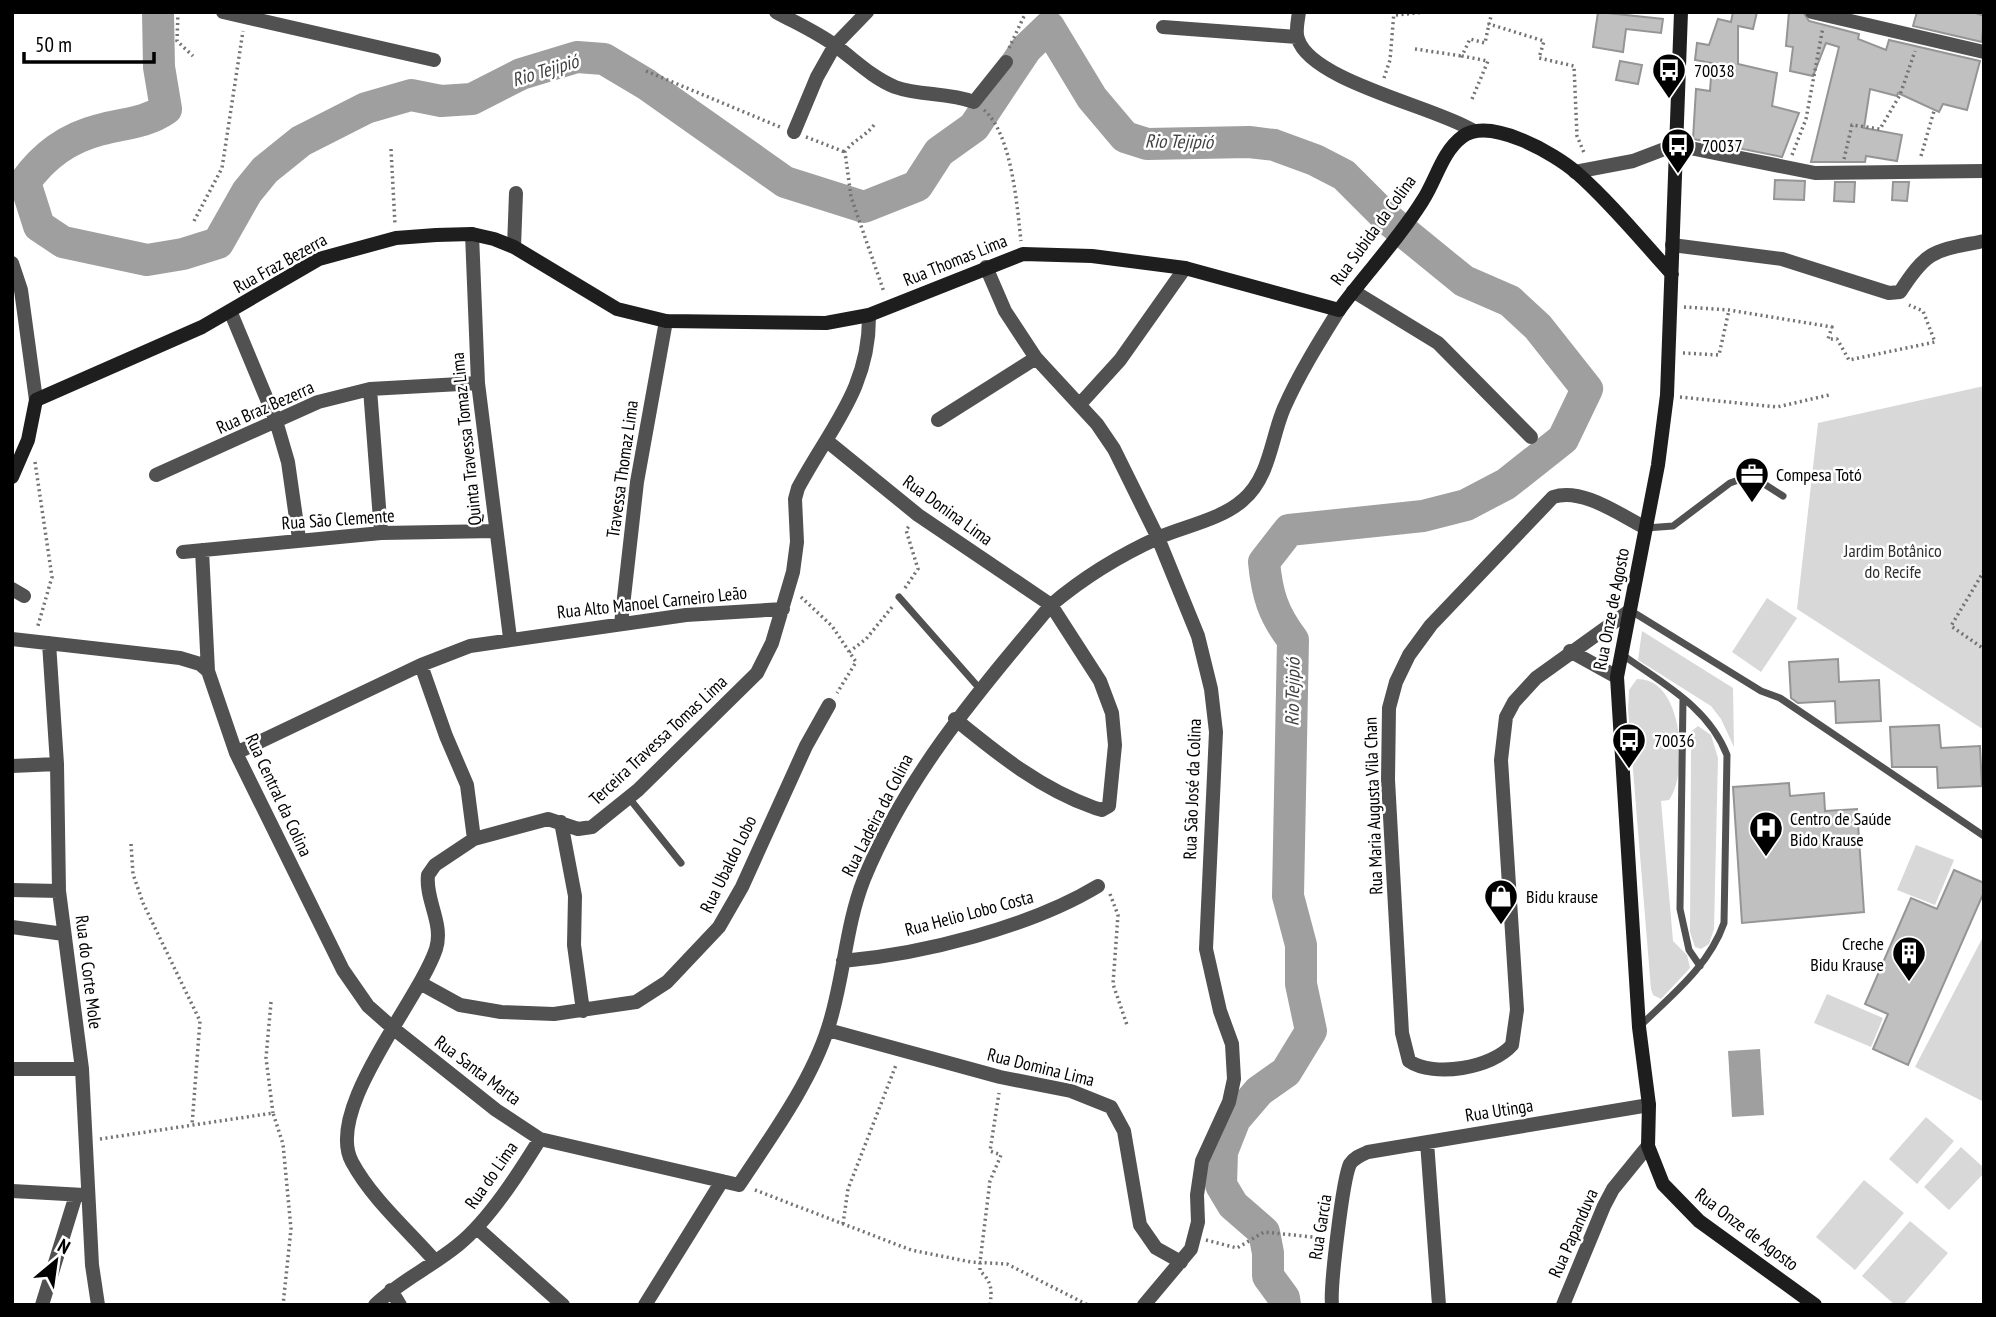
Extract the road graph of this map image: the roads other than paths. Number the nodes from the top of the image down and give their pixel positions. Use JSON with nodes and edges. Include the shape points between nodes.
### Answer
{"nodes":[{"id":1,"x":223,"y":12,"type":"edge"},
{"id":2,"x":776,"y":12,"type":"edge"},
{"id":3,"x":867,"y":12,"type":"edge"},
{"id":4,"x":1299,"y":12,"type":"edge"},
{"id":5,"x":1681,"y":12,"type":"edge"},
{"id":6,"x":1819,"y":14,"type":"edge"},
{"id":7,"x":1163,"y":27,"type":"dead end"},
{"id":8,"x":1297,"y":37,"type":"junction"},
{"id":9,"x":835,"y":45,"type":"junction"},
{"id":10,"x":1984,"y":51,"type":"edge"},
{"id":11,"x":434,"y":60,"type":"dead end"},
{"id":12,"x":1006,"y":62,"type":"road end"},
{"id":13,"x":1472,"y":130,"type":"junction"},
{"id":14,"x":794,"y":132,"type":"road end"},
{"id":15,"x":1675,"y":145,"type":"junction"},
{"id":16,"x":1578,"y":171,"type":"junction"},
{"id":17,"x":1984,"y":171,"type":"edge"},
{"id":18,"x":516,"y":192,"type":"dead end"},
{"id":19,"x":472,"y":234,"type":"junction"},
{"id":20,"x":1984,"y":241,"type":"edge"},
{"id":21,"x":1672,"y":245,"type":"junction"},
{"id":22,"x":514,"y":247,"type":"junction"},
{"id":23,"x":12,"y":263,"type":"edge"},
{"id":24,"x":986,"y":267,"type":"junction"},
{"id":25,"x":1185,"y":268,"type":"junction"},
{"id":26,"x":1672,"y":274,"type":"junction"},
{"id":27,"x":1353,"y":291,"type":"junction"},
{"id":28,"x":1339,"y":310,"type":"junction"},
{"id":29,"x":231,"y":313,"type":"junction"},
{"id":30,"x":869,"y":315,"type":"junction"},
{"id":31,"x":666,"y":321,"type":"junction"},
{"id":32,"x":1036,"y":358,"type":"junction"},
{"id":33,"x":478,"y":383,"type":"junction"},
{"id":34,"x":370,"y":389,"type":"junction"},
{"id":35,"x":36,"y":400,"type":"junction"},
{"id":36,"x":1080,"y":404,"type":"junction"},
{"id":37,"x":938,"y":420,"type":"dead end"},
{"id":38,"x":276,"y":421,"type":"junction"},
{"id":39,"x":1531,"y":437,"type":"dead end"},
{"id":40,"x":827,"y":441,"type":"junction"},
{"id":41,"x":156,"y":475,"type":"dead end"},
{"id":42,"x":12,"y":477,"type":"edge"},
{"id":43,"x":1783,"y":496,"type":"dead end"},
{"id":44,"x":1646,"y":528,"type":"junction"},
{"id":45,"x":496,"y":531,"type":"junction"},
{"id":46,"x":381,"y":533,"type":"junction"},
{"id":47,"x":1158,"y":538,"type":"junction"},
{"id":48,"x":299,"y":539,"type":"junction"},
{"id":49,"x":202,"y":550,"type":"junction"},
{"id":50,"x":183,"y":552,"type":"dead end"},
{"id":51,"x":899,"y":597,"type":"dead end"},
{"id":52,"x":1051,"y":605,"type":"junction"},
{"id":53,"x":783,"y":609,"type":"junction"},
{"id":54,"x":1628,"y":610,"type":"junction"},
{"id":55,"x":621,"y":624,"type":"junction"},
{"id":56,"x":510,"y":638,"type":"junction"},
{"id":57,"x":12,"y":639,"type":"edge"},
{"id":58,"x":41,"y":642,"type":"junction"},
{"id":59,"x":1570,"y":651,"type":"junction"},
{"id":60,"x":1620,"y":653,"type":"junction"},
{"id":61,"x":421,"y":665,"type":"junction"},
{"id":62,"x":208,"y":671,"type":"junction"},
{"id":63,"x":1617,"y":677,"type":"junction"},
{"id":64,"x":981,"y":689,"type":"junction"},
{"id":65,"x":1683,"y":699,"type":"junction"},
{"id":66,"x":830,"y":705,"type":"road end"},
{"id":67,"x":956,"y":719,"type":"junction"},
{"id":68,"x":236,"y":753,"type":"junction"},
{"id":69,"x":57,"y":764,"type":"junction"},
{"id":70,"x":12,"y":766,"type":"edge"},
{"id":71,"x":629,"y":798,"type":"junction"},
{"id":72,"x":561,"y":822,"type":"junction"},
{"id":73,"x":1984,"y":836,"type":"edge"},
{"id":74,"x":474,"y":839,"type":"junction"},
{"id":75,"x":681,"y":863,"type":"dead end"},
{"id":76,"x":1098,"y":886,"type":"road end"},
{"id":77,"x":12,"y":890,"type":"edge"},
{"id":78,"x":60,"y":891,"type":"junction"},
{"id":79,"x":12,"y":927,"type":"edge"},
{"id":80,"x":64,"y":934,"type":"junction"},
{"id":81,"x":844,"y":961,"type":"junction"},
{"id":82,"x":1700,"y":966,"type":"junction"},
{"id":83,"x":420,"y":983,"type":"junction"},
{"id":84,"x":583,"y":1011,"type":"junction"},
{"id":85,"x":1639,"y":1027,"type":"junction"},
{"id":86,"x":394,"y":1029,"type":"junction"},
{"id":87,"x":828,"y":1030,"type":"junction"},
{"id":88,"x":12,"y":1069,"type":"edge"},
{"id":89,"x":82,"y":1069,"type":"junction"},
{"id":90,"x":1649,"y":1105,"type":"junction"},
{"id":91,"x":540,"y":1139,"type":"junction"},
{"id":92,"x":1427,"y":1142,"type":"junction"},
{"id":93,"x":1648,"y":1146,"type":"junction"},
{"id":94,"x":1356,"y":1157,"type":"joint"},
{"id":95,"x":722,"y":1181,"type":"junction"},
{"id":96,"x":740,"y":1185,"type":"joint"},
{"id":97,"x":12,"y":1191,"type":"edge"},
{"id":98,"x":82,"y":1195,"type":"junction"},
{"id":99,"x":477,"y":1228,"type":"junction"},
{"id":100,"x":435,"y":1261,"type":"junction"},
{"id":101,"x":1181,"y":1262,"type":"junction"},
{"id":102,"x":391,"y":1290,"type":"junction"},
{"id":103,"x":42,"y":1305,"type":"edge"},
{"id":104,"x":98,"y":1305,"type":"edge"},
{"id":105,"x":375,"y":1305,"type":"edge"},
{"id":106,"x":400,"y":1305,"type":"edge"},
{"id":107,"x":563,"y":1305,"type":"edge"},
{"id":108,"x":645,"y":1305,"type":"edge"},
{"id":109,"x":1144,"y":1305,"type":"edge"},
{"id":110,"x":1332,"y":1305,"type":"edge"},
{"id":111,"x":1439,"y":1305,"type":"edge"},
{"id":112,"x":1563,"y":1305,"type":"edge"},
{"id":113,"x":1815,"y":1305,"type":"edge"}],
"edges":[{"from":1,"to":11,"type":"street"},
{"from":2,"to":9,"type":"street"},
{"from":3,"to":9,"type":"street"},
{"from":4,"to":8,"type":"street"},
{"from":5,"to":15,"type":"street","name":"Rua Onze de Agosto"},
{"from":6,"to":10,"type":"street"},
{"from":7,"to":8,"type":"street"},
{"from":8,"to":13,"type":"street","via":[[1319,63],[1379,95],[1439,112]]},
{"from":9,"to":12,"type":"street","via":[[896,87],[952,94],[974,102]]},
{"from":9,"to":14,"type":"street"},
{"from":13,"to":16,"type":"street","via":[[1489,130],[1523,141]]},
{"from":13,"to":27,"type":"street","name":"Rua Subida da Colina","via":[[1449,152],[1422,201]]},
{"from":15,"to":16,"type":"street","via":[[1633,161]]},
{"from":15,"to":17,"type":"street","via":[[1788,169]]},
{"from":15,"to":21,"type":"street","name":"Rua Onze de Agosto"},
{"from":16,"to":26,"type":"street"},
{"from":18,"to":22,"type":"street"},
{"from":19,"to":22,"type":"street","name":"Rua Fraz Bezerra"},
{"from":19,"to":29,"type":"street","name":"Rua Fraz Bezerra","via":[[396,238],[319,259]]},
{"from":19,"to":33,"type":"street","name":"Quinta Travessa Tomaz Lima"},
{"from":20,"to":21,"type":"street","via":[[1931,253],[1916,266],[1900,292],[1875,289],[1782,259]]},
{"from":21,"to":26,"type":"street","name":"Rua Onze de Agosto"},
{"from":22,"to":31,"type":"street","name":"Rua Fraz Bezerra","via":[[617,309]]},
{"from":23,"to":35,"type":"street","via":[[21,290]]},
{"from":24,"to":25,"type":"street","name":"Rua Thomas Lima","via":[[1023,254],[1093,256]]},
{"from":24,"to":30,"type":"street","name":"Rua Thomas Lima"},
{"from":24,"to":32,"type":"street","name":"Rua São José da Colina","via":[[1005,311]]},
{"from":25,"to":28,"type":"street","name":"Rua Thomas Lima"},
{"from":25,"to":36,"type":"street","via":[[1127,351]]},
{"from":26,"to":44,"type":"street","name":"Rua Onze de Agosto","via":[[1667,395]]},
{"from":27,"to":28,"type":"street","name":"Rua Subida da Colina"},
{"from":27,"to":39,"type":"street","via":[[1438,343]]},
{"from":28,"to":47,"type":"street","name":"Rua Subida da Colina","via":[[1282,411],[1268,458],[1251,492],[1234,507]]},
{"from":29,"to":35,"type":"street","name":"Rua Fraz Bezerra"},
{"from":29,"to":38,"type":"street"},
{"from":30,"to":31,"type":"street","name":"Rua Thomas Lima","via":[[826,323]]},
{"from":30,"to":40,"type":"street","via":[[869,342],[857,385]]},
{"from":31,"to":55,"type":"street","name":"Travessa Thomaz Lima","via":[[639,469]]},
{"from":32,"to":36,"type":"street","name":"Rua São José da Colina"},
{"from":32,"to":37,"type":"street"},
{"from":33,"to":34,"type":"street","name":"Rua Braz Bezerra"},
{"from":33,"to":45,"type":"street","name":"Quinta Travessa Tomaz Lima"},
{"from":34,"to":38,"type":"street","name":"Rua Braz Bezerra","via":[[318,402]]},
{"from":34,"to":46,"type":"street"},
{"from":35,"to":42,"type":"street","via":[[28,440]]},
{"from":36,"to":47,"type":"street","name":"Rua São José da Colina","via":[[1114,449]]},
{"from":38,"to":41,"type":"street","name":"Rua Braz Bezerra"},
{"from":38,"to":48,"type":"street","via":[[288,462]]},
{"from":40,"to":52,"type":"street","name":"Rua Donina Lima","via":[[918,515]]},
{"from":40,"to":53,"type":"street","via":[[795,499],[796,560]]},
{"from":43,"to":44,"type":"lane","via":[[1758,480],[1744,478],[1730,483],[1673,526]]},
{"from":44,"to":54,"type":"street","name":"Rua Onze de Agosto"},
{"from":44,"to":59,"type":"street","name":"Rua Maria Augusta Vila Chan","via":[[1577,495],[1553,497],[1431,625],[1396,682],[1389,708],[1388,780],[1404,1049],[1409,1061],[1421,1069],[1438,1072],[1498,1056],[1512,1045],[1517,1010],[1502,733],[1506,717],[1524,689]]},
{"from":45,"to":46,"type":"street","name":"Rua São Clemente"},
{"from":45,"to":56,"type":"street","name":"Quinta Travessa Tomaz Lima"},
{"from":46,"to":48,"type":"street","name":"Rua São Clemente"},
{"from":47,"to":52,"type":"street","name":"Rua Ladeira da Colina","via":[[1094,571]]},
{"from":47,"to":101,"type":"street","name":"Rua São José da Colina","via":[[1207,663],[1216,732],[1206,949],[1233,1044],[1229,1102],[1198,1176],[1196,1237]]},
{"from":48,"to":49,"type":"street","name":"Rua São Clemente"},
{"from":49,"to":50,"type":"street","name":"Rua São Clemente"},
{"from":49,"to":62,"type":"street","name":"Rua Central da Colina"},
{"from":51,"to":64,"type":"lane"},
{"from":52,"to":64,"type":"street","name":"Rua Ladeira da Colina"},
{"from":52,"to":67,"type":"street","via":[[1100,681],[1112,713],[1115,744],[1107,810],[1017,769]]},
{"from":53,"to":55,"type":"street","name":"Rua Alto Manoel Carneiro Leão"},
{"from":53,"to":71,"type":"street","name":"Terceira Travessa Tomas Lima","via":[[757,673]]},
{"from":54,"to":59,"type":"street"},
{"from":54,"to":60,"type":"street","name":"Rua Onze de Agosto"},
{"from":54,"to":73,"type":"lane","via":[[1760,691],[1780,698]]},
{"from":55,"to":56,"type":"street","name":"Rua Alto Manoel Carneiro Leão"},
{"from":56,"to":61,"type":"street","name":"Rua Alto Manoel Carneiro Leão","via":[[470,646]]},
{"from":57,"to":58,"type":"street"},
{"from":58,"to":62,"type":"street","via":[[180,658]]},
{"from":58,"to":69,"type":"street","name":"Rua do Corte Mole"},
{"from":59,"to":63,"type":"street"},
{"from":60,"to":63,"type":"street","name":"Rua Onze de Agosto"},
{"from":60,"to":65,"type":"lane"},
{"from":61,"to":68,"type":"street","name":"Rua Alto Manoel Carneiro Leão"},
{"from":61,"to":74,"type":"street","via":[[467,785]]},
{"from":62,"to":68,"type":"street","name":"Rua Central da Colina"},
{"from":63,"to":85,"type":"street","name":"Rua Onze de Agosto"},
{"from":64,"to":67,"type":"street","name":"Rua Ladeira da Colina"},
{"from":65,"to":82,"type":"lane","via":[[1680,909],[1689,950]]},
{"from":65,"to":82,"type":"lane","via":[[1708,720],[1727,755],[1724,923],[1717,943]]},
{"from":66,"to":84,"type":"street","name":"Rua Ubaldo Lobo","via":[[719,928],[667,982],[636,1002]]},
{"from":67,"to":81,"type":"street","name":"Rua Ladeira da Colina","via":[[920,771],[864,879]]},
{"from":68,"to":86,"type":"street","name":"Rua Central da Colina","via":[[343,970],[368,1006]]},
{"from":69,"to":70,"type":"street"},
{"from":69,"to":78,"type":"street","name":"Rua do Corte Mole"},
{"from":71,"to":72,"type":"street","name":"Terceira Travessa Tomas Lima","via":[[592,827],[578,829]]},
{"from":71,"to":75,"type":"lane"},
{"from":72,"to":74,"type":"street","name":"Terceira Travessa Tomas Lima","via":[[548,819]]},
{"from":72,"to":84,"type":"street","via":[[575,896],[574,945]]},
{"from":74,"to":83,"type":"street","name":"Terceira Travessa Tomas Lima","via":[[435,865],[428,875],[438,937]]},
{"from":76,"to":81,"type":"street","name":"Rua Helio Lobo Costa","via":[[1060,906],[980,933]]},
{"from":77,"to":78,"type":"street"},
{"from":78,"to":80,"type":"street","name":"Rua do Corte Mole"},
{"from":79,"to":80,"type":"street"},
{"from":80,"to":89,"type":"street","name":"Rua do Corte Mole"},
{"from":81,"to":87,"type":"street","name":"Rua Ladeira da Colina"},
{"from":82,"to":85,"type":"lane"},
{"from":83,"to":84,"type":"street","name":"Rua Ubaldo Lobo","via":[[460,1005],[501,1012]]},
{"from":83,"to":86,"type":"street"},
{"from":85,"to":90,"type":"street","name":"Rua Onze de Agosto"},
{"from":86,"to":91,"type":"street","name":"Rua Santa Marta"},
{"from":86,"to":100,"type":"street","via":[[349,1114],[347,1142],[351,1160],[364,1180]]},
{"from":87,"to":96,"type":"street","name":"Rua Ladeira da Colina","via":[[789,1106]]},
{"from":87,"to":101,"type":"street","name":"Rua Domina Lima","via":[[1000,1077],[1071,1091],[1111,1107],[1124,1131],[1140,1225],[1156,1248]]},
{"from":88,"to":89,"type":"street"},
{"from":89,"to":98,"type":"street","name":"Rua do Corte Mole","via":[[87,1140]]},
{"from":90,"to":92,"type":"street","name":"Rua Utinga"},
{"from":90,"to":93,"type":"street","name":"Rua Onze de Agosto"},
{"from":91,"to":95,"type":"street","name":"Rua do Lima"},
{"from":91,"to":99,"type":"street","name":"Rua do Lima"},
{"from":92,"to":94,"type":"street","name":"Rua Utinga"},
{"from":92,"to":111,"type":"street"},
{"from":93,"to":112,"type":"street","name":"Rua Papanduva","via":[[1613,1189]]},
{"from":93,"to":113,"type":"street","name":"Rua Onze de Agosto","via":[[1664,1184],[1699,1221]]},
{"from":94,"to":110,"type":"street","name":"Rua Garcia","via":[[1347,1172]]},
{"from":95,"to":96,"type":"street","name":"Rua do Lima"},
{"from":95,"to":108,"type":"street"},
{"from":97,"to":98,"type":"street"},
{"from":98,"to":103,"type":"street"},
{"from":98,"to":104,"type":"street","name":"Rua do Corte Mole"},
{"from":99,"to":100,"type":"street","name":"Rua do Lima"},
{"from":99,"to":107,"type":"street"},
{"from":100,"to":102,"type":"street","name":"Rua do Lima"},
{"from":101,"to":109,"type":"street","name":"Rua São José da Colina"},
{"from":102,"to":105,"type":"street","name":"Rua do Lima"},
{"from":102,"to":106,"type":"street"}]}
